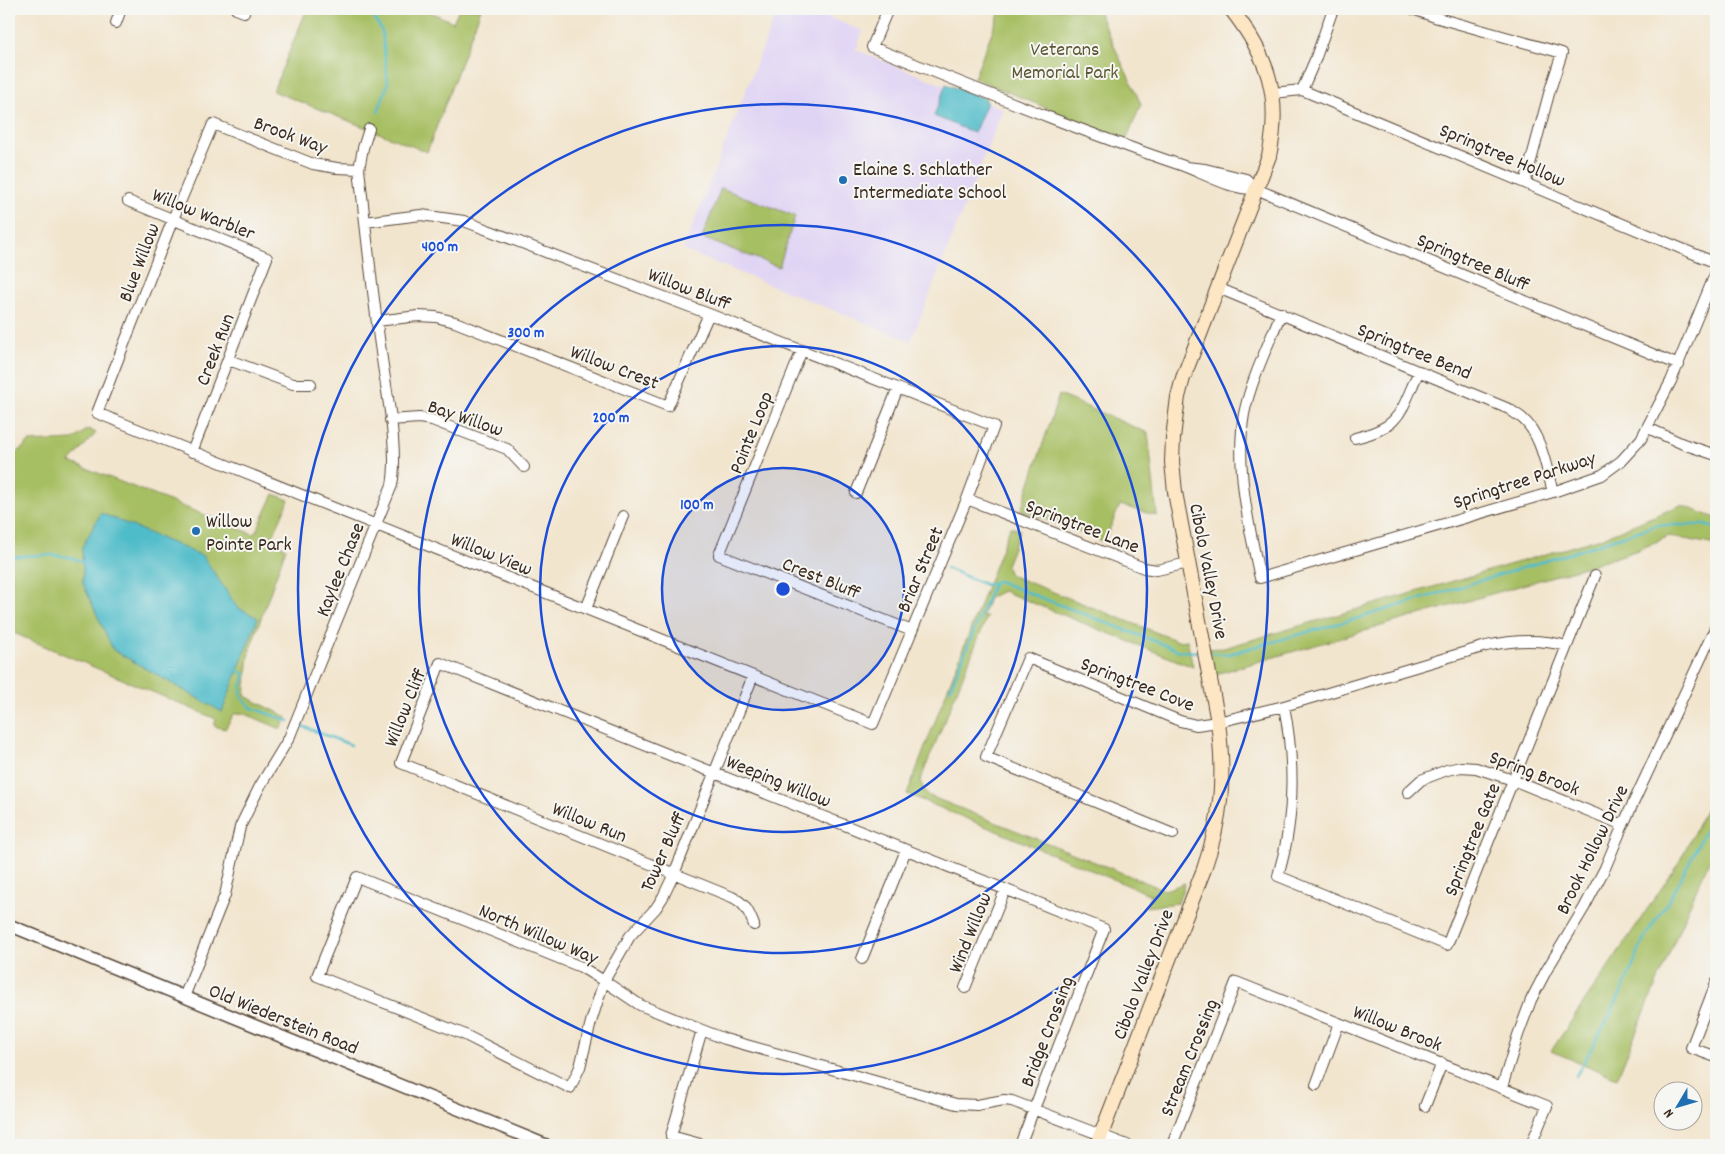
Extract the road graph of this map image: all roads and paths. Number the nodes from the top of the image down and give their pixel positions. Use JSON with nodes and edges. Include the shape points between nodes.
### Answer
{"nodes":[{"id":1,"x":122,"y":9,"type":"edge"},
{"id":2,"x":888,"y":9,"type":"edge"},
{"id":3,"x":1231,"y":9,"type":"edge"},
{"id":4,"x":1333,"y":9,"type":"edge"},
{"id":5,"x":1413,"y":9,"type":"edge"},
{"id":6,"x":116,"y":23,"type":"dead end"},
{"id":7,"x":1302,"y":90,"type":"junction"},
{"id":8,"x":1273,"y":93,"type":"junction"},
{"id":9,"x":213,"y":124,"type":"joint"},
{"id":10,"x":369,"y":130,"type":"dead end"},
{"id":11,"x":359,"y":169,"type":"junction"},
{"id":12,"x":1526,"y":183,"type":"junction"},
{"id":13,"x":1256,"y":190,"type":"junction"},
{"id":14,"x":128,"y":201,"type":"dead end"},
{"id":15,"x":173,"y":219,"type":"junction"},
{"id":16,"x":366,"y":222,"type":"junction"},
{"id":17,"x":267,"y":258,"type":"joint"},
{"id":18,"x":1716,"y":263,"type":"edge"},
{"id":19,"x":1716,"y":272,"type":"edge"},
{"id":20,"x":1218,"y":288,"type":"junction"},
{"id":21,"x":1281,"y":313,"type":"junction"},
{"id":22,"x":709,"y":314,"type":"junction"},
{"id":23,"x":377,"y":321,"type":"junction"},
{"id":24,"x":802,"y":350,"type":"junction"},
{"id":25,"x":229,"y":360,"type":"junction"},
{"id":26,"x":1679,"y":364,"type":"junction"},
{"id":27,"x":1418,"y":371,"type":"junction"},
{"id":28,"x":312,"y":384,"type":"dead end"},
{"id":29,"x":898,"y":388,"type":"junction"},
{"id":30,"x":97,"y":413,"type":"joint"},
{"id":31,"x":390,"y":420,"type":"junction"},
{"id":32,"x":994,"y":426,"type":"joint"},
{"id":33,"x":1648,"y":428,"type":"junction"},
{"id":34,"x":1355,"y":438,"type":"dead end"},
{"id":35,"x":192,"y":452,"type":"junction"},
{"id":36,"x":1716,"y":456,"type":"edge"},
{"id":37,"x":524,"y":466,"type":"dead end"},
{"id":38,"x":1554,"y":492,"type":"junction"},
{"id":39,"x":856,"y":493,"type":"dead end"},
{"id":40,"x":967,"y":499,"type":"junction"},
{"id":41,"x":623,"y":516,"type":"dead end"},
{"id":42,"x":376,"y":525,"type":"junction"},
{"id":43,"x":719,"y":555,"type":"joint"},
{"id":44,"x":1188,"y":563,"type":"junction"},
{"id":45,"x":1595,"y":576,"type":"dead end"},
{"id":46,"x":586,"y":609,"type":"junction"},
{"id":47,"x":1716,"y":626,"type":"edge"},
{"id":48,"x":912,"y":632,"type":"junction"},
{"id":49,"x":1567,"y":646,"type":"junction"},
{"id":50,"x":440,"y":663,"type":"joint"},
{"id":51,"x":753,"y":676,"type":"junction"},
{"id":52,"x":1284,"y":706,"type":"junction"},
{"id":53,"x":1218,"y":722,"type":"junction"},
{"id":54,"x":874,"y":724,"type":"joint"},
{"id":55,"x":401,"y":763,"type":"joint"},
{"id":56,"x":714,"y":773,"type":"junction"},
{"id":57,"x":1513,"y":780,"type":"junction"},
{"id":58,"x":1408,"y":792,"type":"dead end"},
{"id":59,"x":1623,"y":825,"type":"junction"},
{"id":60,"x":1173,"y":834,"type":"dead end"},
{"id":61,"x":906,"y":850,"type":"junction"},
{"id":62,"x":674,"y":874,"type":"junction"},
{"id":63,"x":1005,"y":890,"type":"junction"},
{"id":64,"x":9,"y":925,"type":"edge"},
{"id":65,"x":754,"y":925,"type":"dead end"},
{"id":66,"x":1104,"y":929,"type":"joint"},
{"id":67,"x":862,"y":959,"type":"dead end"},
{"id":68,"x":604,"y":981,"type":"junction"},
{"id":69,"x":1236,"y":982,"type":"joint"},
{"id":70,"x":1716,"y":983,"type":"edge"},
{"id":71,"x":966,"y":988,"type":"dead end"},
{"id":72,"x":184,"y":997,"type":"junction"},
{"id":73,"x":1339,"y":1022,"type":"junction"},
{"id":74,"x":702,"y":1030,"type":"junction"},
{"id":75,"x":1716,"y":1057,"type":"edge"},
{"id":76,"x":1442,"y":1063,"type":"junction"},
{"id":77,"x":1316,"y":1085,"type":"dead end"},
{"id":78,"x":1502,"y":1087,"type":"junction"},
{"id":79,"x":570,"y":1088,"type":"joint"},
{"id":80,"x":1425,"y":1106,"type":"dead end"},
{"id":81,"x":1034,"y":1109,"type":"junction"},
{"id":82,"x":1099,"y":1140,"type":"edge"},
{"id":83,"x":546,"y":1145,"type":"edge"},
{"id":84,"x":704,"y":1145,"type":"edge"},
{"id":85,"x":1020,"y":1145,"type":"edge"},
{"id":86,"x":1128,"y":1145,"type":"edge"},
{"id":87,"x":1172,"y":1145,"type":"edge"},
{"id":88,"x":1531,"y":1145,"type":"edge"}],
"edges":[{"from":1,"to":6,"type":"street"},
{"from":2,"to":13,"type":"street","name":"Springtree Bluff","via":[[872,47],[1130,148],[1186,167],[1246,179]]},
{"from":3,"to":8,"type":"main road","name":"Cibolo Valley Drive","via":[[1256,44],[1266,65]]},
{"from":4,"to":7,"type":"street"},
{"from":5,"to":12,"type":"street","via":[[1562,53]]},
{"from":7,"to":8,"type":"street","name":"Springtree Hollow"},
{"from":7,"to":12,"type":"street","name":"Springtree Hollow"},
{"from":8,"to":13,"type":"main road","name":"Cibolo Valley Drive","via":[[1273,138]]},
{"from":9,"to":11,"type":"street","name":"Brook Way","via":[[313,164]]},
{"from":9,"to":15,"type":"street","name":"Blue Willow"},
{"from":10,"to":11,"type":"street","name":"Kaylee Chase"},
{"from":11,"to":16,"type":"street","name":"Kaylee Chase"},
{"from":12,"to":18,"type":"street","name":"Springtree Hollow"},
{"from":13,"to":20,"type":"main road","name":"Cibolo Valley Drive"},
{"from":13,"to":26,"type":"street","name":"Springtree Bluff"},
{"from":14,"to":15,"type":"street","name":"Willow Warbler"},
{"from":15,"to":17,"type":"street","name":"Willow Warbler"},
{"from":15,"to":30,"type":"street","name":"Blue Willow"},
{"from":16,"to":22,"type":"street","name":"Willow Bluff","via":[[421,216],[464,221]]},
{"from":16,"to":23,"type":"street","name":"Kaylee Chase"},
{"from":17,"to":25,"type":"street","name":"Creek Run"},
{"from":19,"to":26,"type":"street","name":"Springtree Parkway"},
{"from":20,"to":21,"type":"street","name":"Springtree Bend"},
{"from":20,"to":44,"type":"main road","name":"Cibolo Valley Drive","via":[[1188,361],[1174,417],[1172,462]]},
{"from":21,"to":27,"type":"street","name":"Springtree Bend"},
{"from":21,"to":38,"type":"street","name":"Springtree Parkway","via":[[1247,404],[1241,438],[1242,477],[1260,578]]},
{"from":22,"to":23,"type":"street","name":"Willow Crest","via":[[668,406],[455,322],[418,316]]},
{"from":22,"to":24,"type":"street","name":"Willow Bluff"},
{"from":23,"to":31,"type":"street","name":"Kaylee Chase"},
{"from":24,"to":29,"type":"street","name":"Willow Bluff"},
{"from":24,"to":43,"type":"street","name":"Pointe Loop"},
{"from":25,"to":28,"type":"street","via":[[293,384]]},
{"from":25,"to":35,"type":"street","name":"Creek Run"},
{"from":26,"to":33,"type":"street","name":"Springtree Parkway"},
{"from":27,"to":34,"type":"street","via":[[1392,423]]},
{"from":27,"to":38,"type":"street","name":"Springtree Bend","via":[[1492,401],[1523,419],[1537,440]]},
{"from":29,"to":32,"type":"street","name":"Willow Bluff"},
{"from":29,"to":39,"type":"street"},
{"from":30,"to":35,"type":"street","name":"Willow View"},
{"from":31,"to":37,"type":"street","name":"Bay Willow","via":[[432,420],[507,450]]},
{"from":31,"to":42,"type":"street","name":"Kaylee Chase","via":[[394,473]]},
{"from":32,"to":40,"type":"street","name":"Briar Street"},
{"from":33,"to":36,"type":"street"},
{"from":33,"to":38,"type":"street","name":"Springtree Parkway","via":[[1621,461],[1602,475]]},
{"from":35,"to":42,"type":"street","name":"Willow View"},
{"from":40,"to":44,"type":"street","name":"Springtree Lane","via":[[1144,568],[1157,570]]},
{"from":40,"to":48,"type":"street","name":"Briar Street"},
{"from":41,"to":46,"type":"street"},
{"from":42,"to":46,"type":"street","name":"Willow View"},
{"from":42,"to":72,"type":"street","name":"Kaylee Chase","via":[[289,738],[240,827],[222,903]]},
{"from":43,"to":48,"type":"street","name":"Crest Bluff"},
{"from":44,"to":53,"type":"main road","name":"Cibolo Valley Drive"},
{"from":45,"to":49,"type":"street","name":"Springtree Gate"},
{"from":46,"to":51,"type":"street","name":"Willow View"},
{"from":47,"to":59,"type":"street","name":"Brook Hollow Drive"},
{"from":48,"to":54,"type":"street","name":"Briar Street"},
{"from":49,"to":52,"type":"street","name":"Springtree Cove","via":[[1542,641],[1506,642]]},
{"from":49,"to":57,"type":"street","name":"Springtree Gate"},
{"from":50,"to":55,"type":"street","name":"Willow Cliff"},
{"from":50,"to":56,"type":"street","name":"Weeping Willow"},
{"from":51,"to":54,"type":"street","name":"Willow View"},
{"from":51,"to":56,"type":"street","name":"Tower Bluff"},
{"from":52,"to":53,"type":"street","name":"Springtree Cove"},
{"from":52,"to":57,"type":"street","name":"Springtree Gate","via":[[1293,769],[1289,829],[1278,876],[1447,945]]},
{"from":53,"to":60,"type":"street","name":"Springtree Cove","via":[[1196,725],[1180,721],[1028,658],[986,757]]},
{"from":53,"to":82,"type":"main road","name":"Cibolo Valley Drive","via":[[1222,781],[1213,842]]},
{"from":55,"to":62,"type":"street","name":"Willow Run"},
{"from":56,"to":61,"type":"street","name":"Weeping Willow"},
{"from":56,"to":62,"type":"street","name":"Tower Bluff"},
{"from":57,"to":58,"type":"street","name":"Spring Brook","via":[[1476,768],[1461,767],[1421,780]]},
{"from":57,"to":59,"type":"street","name":"Spring Brook"},
{"from":59,"to":78,"type":"street","name":"Brook Hollow Drive","via":[[1605,868],[1531,1000]]},
{"from":61,"to":63,"type":"street","name":"Weeping Willow"},
{"from":61,"to":67,"type":"street"},
{"from":62,"to":65,"type":"street","name":"Willow Run","via":[[740,901],[748,909]]},
{"from":62,"to":68,"type":"street","name":"Tower Bluff","via":[[656,908],[630,936]]},
{"from":63,"to":66,"type":"street","name":"Weeping Willow"},
{"from":63,"to":71,"type":"street","name":"Wind Willow"},
{"from":64,"to":72,"type":"street","name":"Old Wiederstein Road"},
{"from":66,"to":81,"type":"street","name":"Bridge Crossing"},
{"from":68,"to":74,"type":"street","name":"North Willow Way","via":[[640,1005]]},
{"from":68,"to":79,"type":"street","name":"Tower Bluff","via":[[580,1067]]},
{"from":68,"to":79,"type":"street","name":"North Willow Way","via":[[581,967],[357,877],[317,976],[462,1034]]},
{"from":69,"to":73,"type":"street","name":"Willow Brook"},
{"from":69,"to":87,"type":"street","name":"Stream Crossing"},
{"from":70,"to":75,"type":"street","via":[[1691,1048]]},
{"from":72,"to":83,"type":"street","name":"Old Wiederstein Road"},
{"from":73,"to":76,"type":"street","name":"Willow Brook"},
{"from":73,"to":77,"type":"street"},
{"from":74,"to":81,"type":"street","name":"North Willow Way","via":[[956,1104],[976,1105],[1004,1100]]},
{"from":74,"to":84,"type":"street","via":[[671,1136]]},
{"from":76,"to":78,"type":"street","name":"Willow Brook"},
{"from":76,"to":80,"type":"street"},
{"from":78,"to":88,"type":"street","name":"Willow Brook","via":[[1547,1106]]},
{"from":81,"to":82,"type":"street","name":"North Willow Way"},
{"from":81,"to":85,"type":"street","name":"Bridge Crossing"},
{"from":82,"to":86,"type":"street","name":"North Willow Way"}]}
